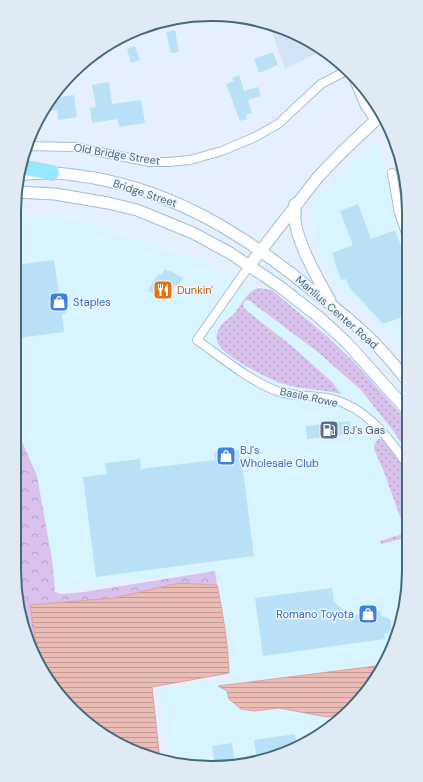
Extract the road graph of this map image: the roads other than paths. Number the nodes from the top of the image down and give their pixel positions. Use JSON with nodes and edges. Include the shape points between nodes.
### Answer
{"nodes":[{"id":1,"x":342,"y":73,"type":"edge"},
{"id":2,"x":358,"y":90,"type":"edge"},
{"id":3,"x":374,"y":113,"type":"edge"},
{"id":4,"x":377,"y":119,"type":"edge"},
{"id":5,"x":33,"y":146,"type":"edge"},
{"id":6,"x":26,"y":168,"type":"edge"},
{"id":7,"x":52,"y":173,"type":"junction"},
{"id":8,"x":392,"y":173,"type":"dead end"},
{"id":9,"x":25,"y":175,"type":"edge"},
{"id":10,"x":22,"y":192,"type":"edge"},
{"id":11,"x":295,"y":204,"type":"junction"},
{"id":12,"x":402,"y":220,"type":"edge"},
{"id":13,"x":260,"y":250,"type":"junction"},
{"id":14,"x":249,"y":266,"type":"junction"},
{"id":15,"x":332,"y":305,"type":"junction"},
{"id":16,"x":402,"y":375,"type":"edge"},
{"id":17,"x":402,"y":403,"type":"edge"},
{"id":18,"x":402,"y":457,"type":"edge"}],
"edges":[{"from":1,"to":5,"type":"street","name":"Old Bridge Street","via":[[321,84],[278,124],[222,151],[190,160],[148,162],[75,147]]},
{"from":2,"to":3,"type":"street","via":[[365,106]]},
{"from":4,"to":11,"type":"main road","via":[[340,153]]},
{"from":6,"to":7,"type":"highway"},
{"from":7,"to":9,"type":"main road","name":"Bridge Street"},
{"from":7,"to":13,"type":"main road","name":"Bridge Street","via":[[132,187],[175,202],[229,230]]},
{"from":8,"to":12,"type":"street"},
{"from":10,"to":14,"type":"main road","name":"Bridge Street","via":[[55,194],[137,210],[193,233]]},
{"from":11,"to":13,"type":"main road"},
{"from":11,"to":15,"type":"main road","via":[[295,221],[300,240]]},
{"from":13,"to":14,"type":"main road"},
{"from":13,"to":15,"type":"main road","name":"Manlius Center Road"},
{"from":14,"to":17,"type":"main road","name":"Manlius Center Road","via":[[279,286],[348,343]]},
{"from":14,"to":18,"type":"street","name":"Basile Rowe","via":[[197,340],[261,384],[279,391],[332,400],[364,414],[379,427]]},
{"from":15,"to":16,"type":"main road","name":"Manlius Center Road","via":[[362,331]]}]}
